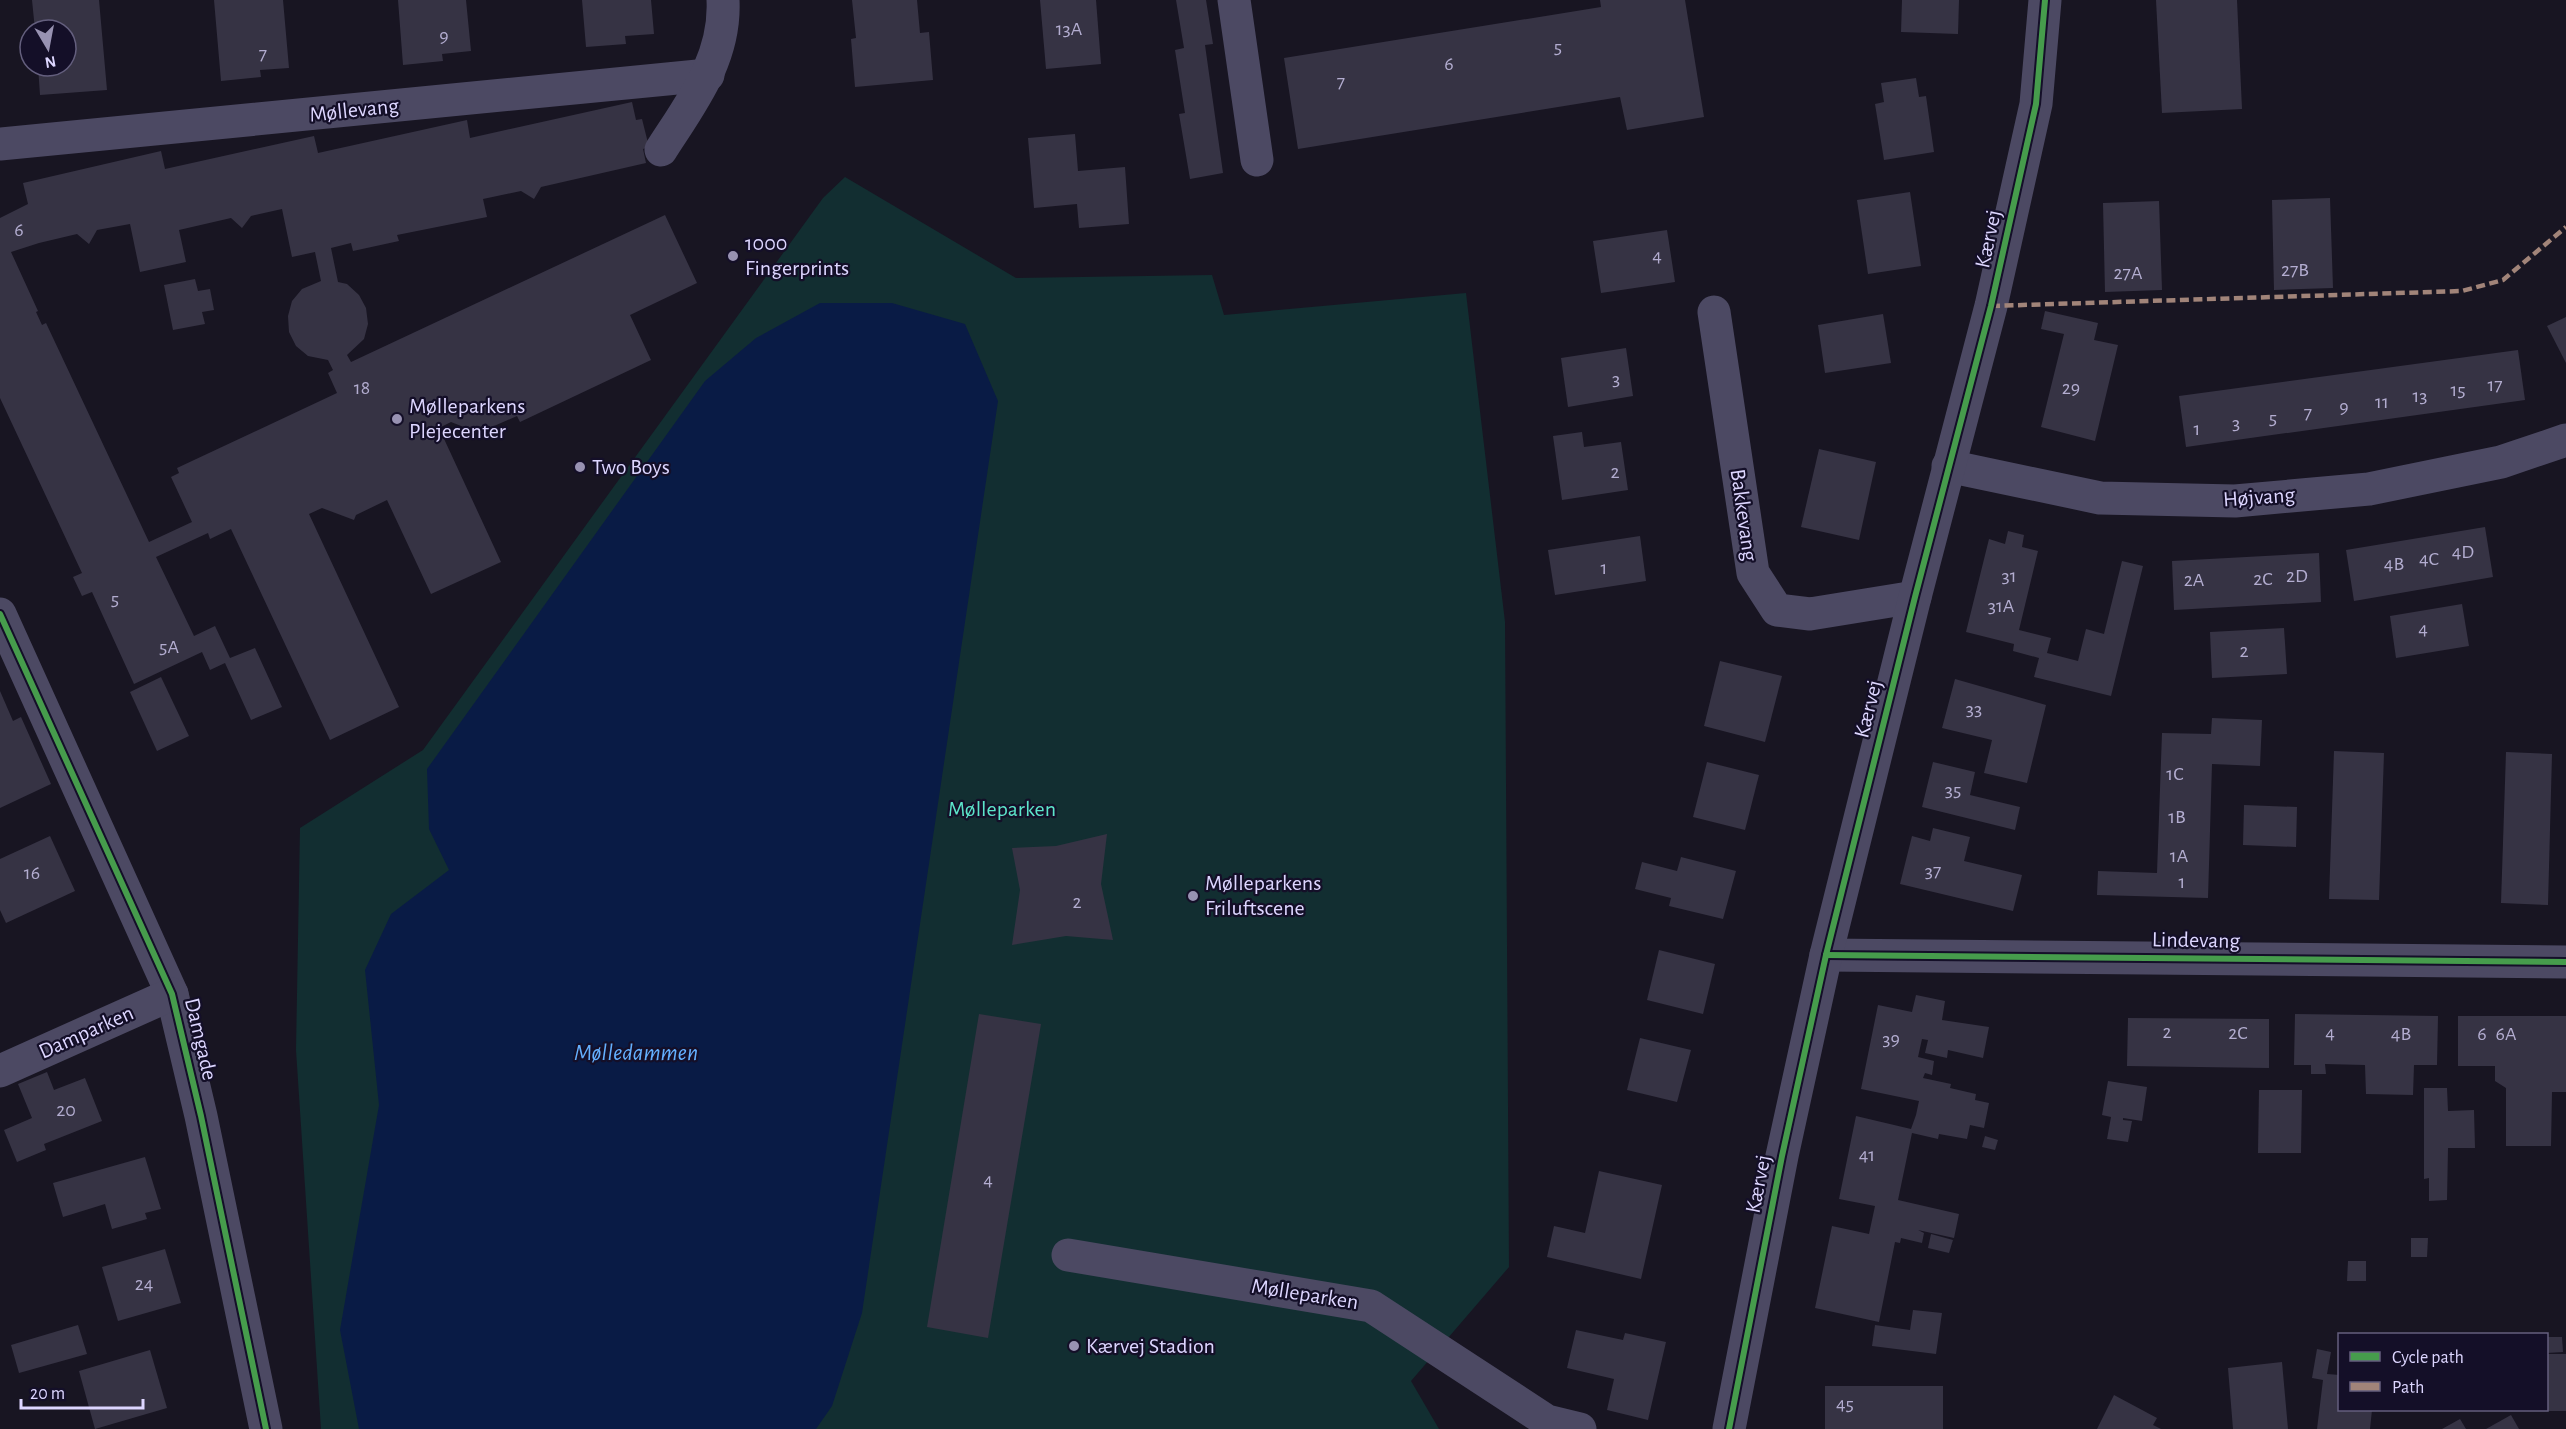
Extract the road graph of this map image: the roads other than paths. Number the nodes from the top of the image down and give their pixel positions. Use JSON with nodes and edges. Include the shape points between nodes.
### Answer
{"nodes":[{"id":1,"x":723,"y":0,"type":"edge"},
{"id":2,"x":1234,"y":0,"type":"edge"},
{"id":3,"x":2045,"y":0,"type":"edge"},
{"id":4,"x":708,"y":75,"type":"junction"},
{"id":5,"x":0,"y":144,"type":"edge"},
{"id":6,"x":662,"y":150,"type":"dead end"},
{"id":7,"x":1257,"y":160,"type":"dead end"},
{"id":8,"x":1714,"y":312,"type":"dead end"},
{"id":9,"x":2566,"y":440,"type":"edge"},
{"id":10,"x":1948,"y":466,"type":"junction"},
{"id":11,"x":1915,"y":597,"type":"junction"},
{"id":12,"x":0,"y":614,"type":"edge"},
{"id":13,"x":1826,"y":955,"type":"junction"},
{"id":14,"x":2566,"y":962,"type":"edge"},
{"id":15,"x":172,"y":994,"type":"junction"},
{"id":16,"x":0,"y":1071,"type":"edge"},
{"id":17,"x":1068,"y":1255,"type":"dead end"},
{"id":18,"x":266,"y":1429,"type":"edge"},
{"id":19,"x":1580,"y":1429,"type":"edge"},
{"id":20,"x":1729,"y":1429,"type":"edge"}],
"edges":[{"from":1,"to":4,"type":"street","via":[[724,24]]},
{"from":2,"to":7,"type":"street"},
{"from":3,"to":10,"type":"street","name":"Kærvej","via":[[2036,104],[1991,306]]},
{"from":4,"to":5,"type":"street","name":"Møllevang"},
{"from":4,"to":6,"type":"street"},
{"from":8,"to":11,"type":"street","name":"Bakkevang","via":[[1753,573],[1777,610],[1810,615]]},
{"from":9,"to":10,"type":"street","name":"Højvang","via":[[2501,462],[2369,489],[2235,501],[2100,498]]},
{"from":10,"to":11,"type":"street","name":"Kærvej"},
{"from":11,"to":13,"type":"street","name":"Kærvej"},
{"from":12,"to":15,"type":"street","name":"Damgade"},
{"from":13,"to":14,"type":"street","name":"Lindevang"},
{"from":13,"to":20,"type":"street","name":"Kærvej"},
{"from":15,"to":16,"type":"street","name":"Damparken"},
{"from":15,"to":18,"type":"street","name":"Damgade"},
{"from":17,"to":19,"type":"street","name":"Mølleparken","via":[[1371,1306],[1547,1421]]}]}
